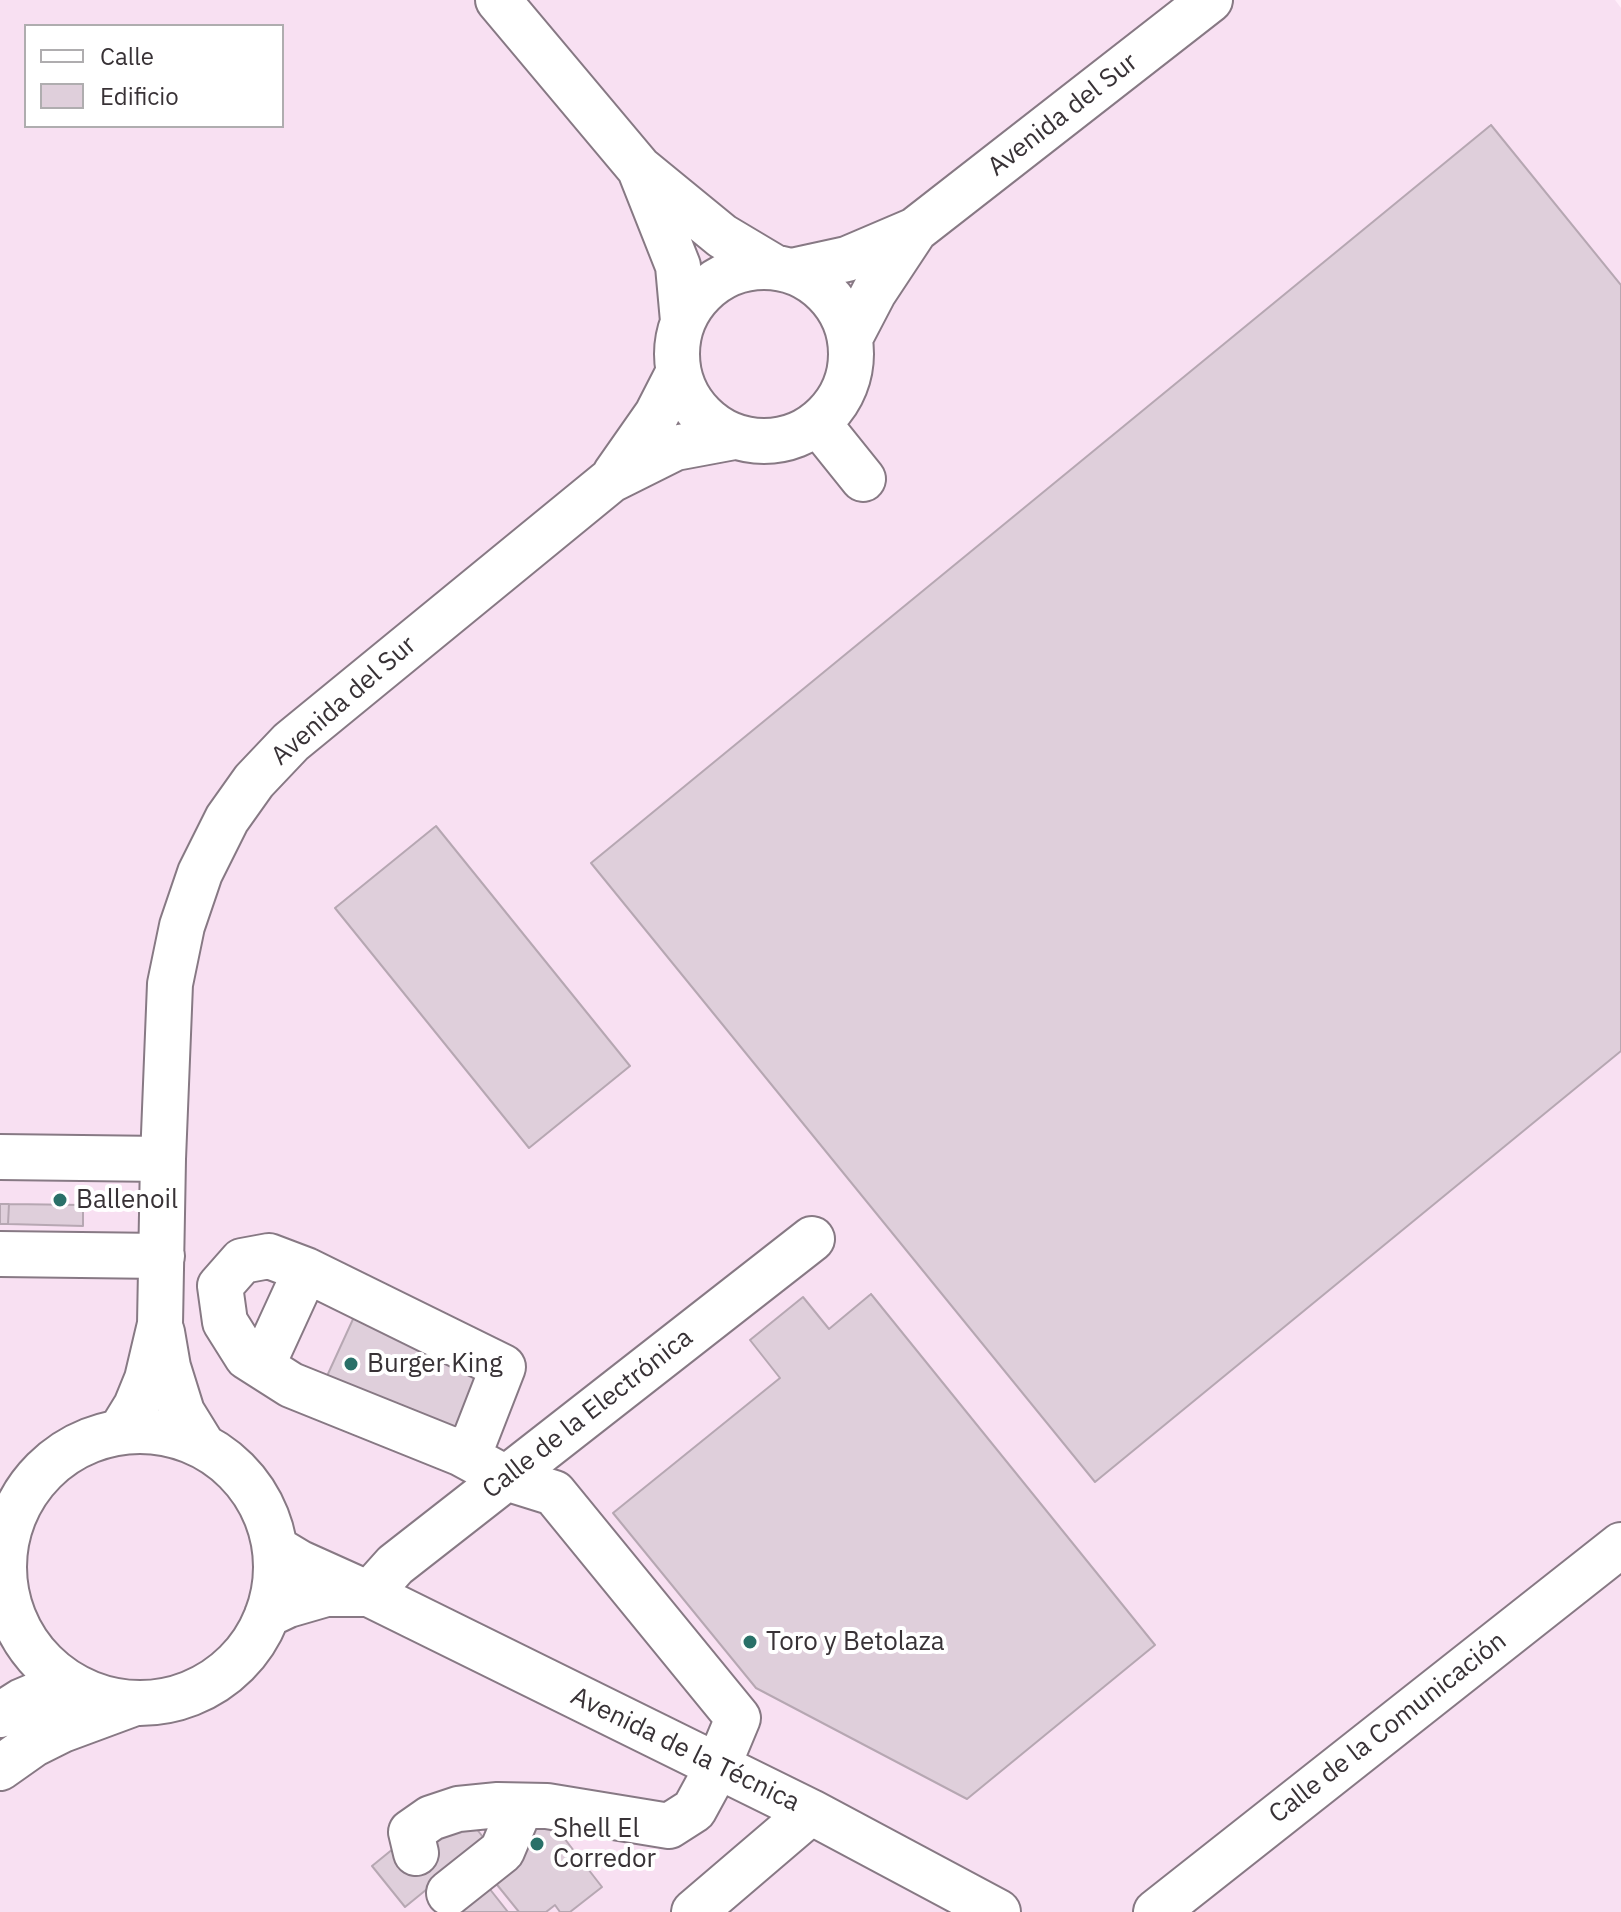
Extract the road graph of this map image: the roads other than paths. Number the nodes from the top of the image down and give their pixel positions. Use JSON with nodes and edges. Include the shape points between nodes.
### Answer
{"nodes":[{"id":1,"x":498,"y":0,"type":"edge"},
{"id":2,"x":1210,"y":0,"type":"edge"},
{"id":3,"x":639,"y":168,"type":"junction"},
{"id":4,"x":915,"y":230,"type":"junction"},
{"id":5,"x":783,"y":269,"type":"junction"},
{"id":6,"x":683,"y":321,"type":"junction"},
{"id":7,"x":850,"y":338,"type":"junction"},
{"id":8,"x":678,"y":373,"type":"junction"},
{"id":9,"x":818,"y":423,"type":"junction"},
{"id":10,"x":734,"y":437,"type":"junction"},
{"id":11,"x":863,"y":479,"type":"dead end"},
{"id":12,"x":611,"y":480,"type":"junction"},
{"id":13,"x":0,"y":1157,"type":"edge"},
{"id":14,"x":163,"y":1159,"type":"junction"},
{"id":15,"x":812,"y":1239,"type":"dead end"},
{"id":16,"x":0,"y":1254,"type":"edge"},
{"id":17,"x":306,"y":1270,"type":"junction"},
{"id":18,"x":220,"y":1286,"type":"junction"},
{"id":19,"x":161,"y":1288,"type":"junction"},
{"id":20,"x":262,"y":1366,"type":"junction"},
{"id":21,"x":120,"y":1432,"type":"junction"},
{"id":22,"x":203,"y":1446,"type":"junction"},
{"id":23,"x":460,"y":1453,"type":"junction"},
{"id":24,"x":506,"y":1478,"type":"junction"},
{"id":25,"x":15,"y":1489,"type":"edge"},
{"id":26,"x":1621,"y":1545,"type":"edge"},
{"id":27,"x":275,"y":1548,"type":"junction"},
{"id":28,"x":2,"y":1577,"type":"edge"},
{"id":29,"x":369,"y":1594,"type":"junction"},
{"id":30,"x":267,"y":1615,"type":"junction"},
{"id":31,"x":67,"y":1682,"type":"junction"},
{"id":32,"x":135,"y":1703,"type":"junction"},
{"id":33,"x":0,"y":1715,"type":"edge"},
{"id":34,"x":718,"y":1766,"type":"junction"},
{"id":35,"x":0,"y":1768,"type":"edge"},
{"id":36,"x":521,"y":1806,"type":"junction"},
{"id":37,"x":811,"y":1812,"type":"junction"},
{"id":38,"x":433,"y":1884,"type":"edge"},
{"id":39,"x":694,"y":1912,"type":"edge"},
{"id":40,"x":998,"y":1912,"type":"edge"},
{"id":41,"x":1156,"y":1912,"type":"edge"}],
"edges":[{"from":1,"to":3,"type":"street"},
{"from":2,"to":4,"type":"street","name":"Avenida del Sur"},
{"from":3,"to":5,"type":"street","via":[[722,236]]},
{"from":3,"to":6,"type":"street","via":[[678,266]]},
{"from":4,"to":5,"type":"street","name":"Avenida del Sur","via":[[847,259]]},
{"from":4,"to":7,"type":"street","name":"Avenida del Sur"},
{"from":5,"to":6,"type":"street","via":[[746,268],[720,279],[698,297]]},
{"from":5,"to":7,"type":"street","via":[[813,281],[830,297]]},
{"from":6,"to":8,"type":"street"},
{"from":7,"to":9,"type":"street","via":[[846,385]]},
{"from":8,"to":10,"type":"street","via":[[689,400],[708,422]]},
{"from":8,"to":12,"type":"street","name":"Avenida del Sur"},
{"from":9,"to":10,"type":"street","via":[[792,437],[763,442]]},
{"from":9,"to":11,"type":"street"},
{"from":10,"to":12,"type":"street","name":"Avenida del Sur","via":[[675,448]]},
{"from":12,"to":14,"type":"street","name":"Avenida del Sur","via":[[291,742],[227,819],[200,873],[170,984]]},
{"from":13,"to":14,"type":"street"},
{"from":14,"to":19,"type":"street","name":"Avenida del Sur"},
{"from":15,"to":24,"type":"street","name":"Calle de la Electrónica"},
{"from":16,"to":19,"type":"street"},
{"from":17,"to":18,"type":"street","via":[[269,1256],[255,1258],[242,1261]]},
{"from":17,"to":20,"type":"street"},
{"from":17,"to":23,"type":"street","via":[[503,1367],[475,1439]]},
{"from":18,"to":19,"type":"street"},
{"from":18,"to":20,"type":"street","via":[[225,1322],[247,1357]]},
{"from":19,"to":21,"type":"street","name":"Avenida del Sur","via":[[147,1379]]},
{"from":19,"to":22,"type":"street","name":"Avenida del Sur","via":[[168,1367],[182,1412]]},
{"from":20,"to":23,"type":"street","via":[[291,1385]]},
{"from":21,"to":22,"type":"street","via":[[162,1432]]},
{"from":21,"to":25,"type":"street","via":[[85,1441]]},
{"from":22,"to":27,"type":"street","via":[[251,1488]]},
{"from":23,"to":24,"type":"street"},
{"from":24,"to":29,"type":"street","name":"Calle de la Electrónica","via":[[395,1565]]},
{"from":24,"to":34,"type":"street","via":[[554,1493],[738,1718]]},
{"from":25,"to":28,"type":"street"},
{"from":26,"to":41,"type":"street","name":"Calle de la Comunicación"},
{"from":27,"to":29,"type":"street","name":"Avenida de la Técnica"},
{"from":27,"to":30,"type":"street","via":[[275,1582]]},
{"from":28,"to":31,"type":"street","via":[[18,1627],[38,1658]]},
{"from":29,"to":30,"type":"street","name":"Avenida de la Técnica","via":[[326,1594]]},
{"from":29,"to":34,"type":"street","name":"Avenida de la Técnica"},
{"from":30,"to":32,"type":"street","via":[[229,1670],[200,1689],[169,1700]]},
{"from":31,"to":32,"type":"street","via":[[99,1697]]},
{"from":31,"to":33,"type":"street"},
{"from":32,"to":35,"type":"street","via":[[62,1730]]},
{"from":34,"to":36,"type":"street","via":[[694,1810],[669,1826]]},
{"from":34,"to":37,"type":"street","name":"Avenida de la Técnica"},
{"from":36,"to":38,"type":"street","via":[[502,1851]]},
{"from":36,"to":38,"type":"street","via":[[458,1809],[411,1832]]},
{"from":37,"to":39,"type":"street"},
{"from":37,"to":40,"type":"street","name":"Avenida de la Técnica"}]}
